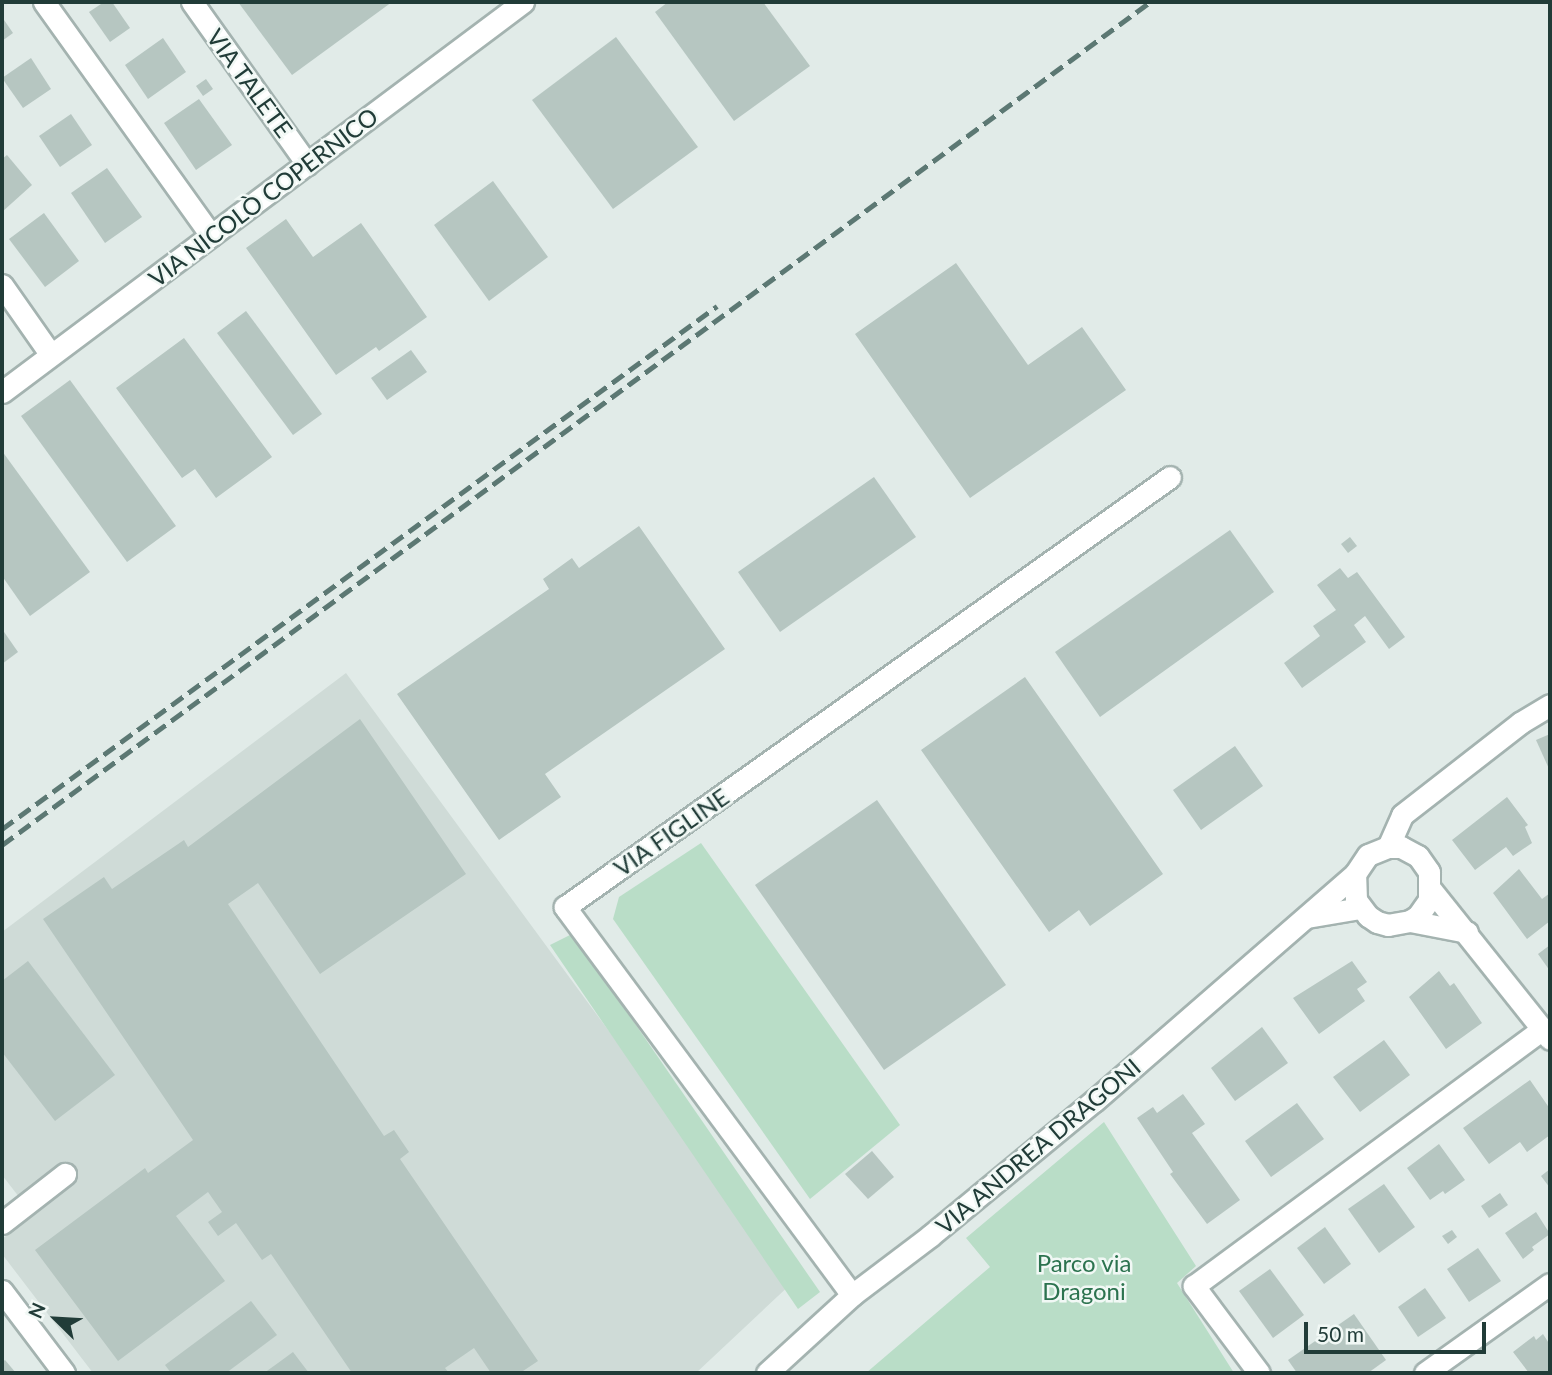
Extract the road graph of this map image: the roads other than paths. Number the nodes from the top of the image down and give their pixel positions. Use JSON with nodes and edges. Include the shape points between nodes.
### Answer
{"nodes":[{"id":1,"x":44,"y":2,"type":"edge"},
{"id":2,"x":192,"y":2,"type":"edge"},
{"id":3,"x":523,"y":2,"type":"edge"},
{"id":4,"x":307,"y":164,"type":"junction"},
{"id":5,"x":211,"y":235,"type":"junction"},
{"id":6,"x":2,"y":285,"type":"edge"},
{"id":7,"x":51,"y":355,"type":"junction"},
{"id":8,"x":2,"y":392,"type":"edge"},
{"id":9,"x":1170,"y":477,"type":"dead end"},
{"id":10,"x":1550,"y":705,"type":"edge"},
{"id":11,"x":1388,"y":846,"type":"junction"},
{"id":12,"x":1355,"y":874,"type":"junction"},
{"id":13,"x":1432,"y":891,"type":"junction"},
{"id":14,"x":1360,"y":908,"type":"junction"},
{"id":15,"x":1307,"y":917,"type":"junction"},
{"id":16,"x":1410,"y":921,"type":"junction"},
{"id":17,"x":1467,"y":932,"type":"junction"},
{"id":18,"x":1546,"y":1034,"type":"edge"},
{"id":19,"x":65,"y":1174,"type":"dead end"},
{"id":20,"x":2,"y":1223,"type":"edge"},
{"id":21,"x":1550,"y":1284,"type":"edge"},
{"id":22,"x":2,"y":1291,"type":"edge"},
{"id":23,"x":852,"y":1295,"type":"junction"},
{"id":24,"x":64,"y":1373,"type":"edge"},
{"id":25,"x":767,"y":1373,"type":"edge"},
{"id":26,"x":1259,"y":1373,"type":"edge"},
{"id":27,"x":1425,"y":1373,"type":"edge"}],
"edges":[{"from":1,"to":5,"type":"street"},
{"from":2,"to":4,"type":"street","name":"VIA TALETE"},
{"from":3,"to":4,"type":"street","name":"VIA NICOLÒ COPERNICO"},
{"from":4,"to":5,"type":"street","name":"VIA NICOLÒ COPERNICO"},
{"from":5,"to":7,"type":"street","name":"VIA NICOLÒ COPERNICO"},
{"from":6,"to":7,"type":"street"},
{"from":7,"to":8,"type":"street","name":"VIA NICOLÒ COPERNICO"},
{"from":9,"to":23,"type":"street","name":"VIA FIGLINE","via":[[565,907]]},
{"from":10,"to":11,"type":"street","via":[[1520,723],[1402,816]]},
{"from":11,"to":12,"type":"street","via":[[1368,855]]},
{"from":11,"to":13,"type":"street","via":[[1418,856],[1429,872]]},
{"from":12,"to":14,"type":"street","via":[[1354,892]]},
{"from":12,"to":15,"type":"street","name":"VIA ANDREA DRAGONI"},
{"from":13,"to":16,"type":"street","via":[[1424,909]]},
{"from":13,"to":17,"type":"street"},
{"from":14,"to":15,"type":"street"},
{"from":14,"to":16,"type":"street","via":[[1388,925]]},
{"from":15,"to":23,"type":"street","name":"VIA ANDREA DRAGONI","via":[[1094,1101]]},
{"from":16,"to":17,"type":"street"},
{"from":17,"to":18,"type":"street"},
{"from":18,"to":26,"type":"street","via":[[1194,1286]]},
{"from":19,"to":20,"type":"street"},
{"from":21,"to":27,"type":"street"},
{"from":22,"to":24,"type":"street"},
{"from":23,"to":25,"type":"street","name":"VIA ANDREA DRAGONI"}]}
